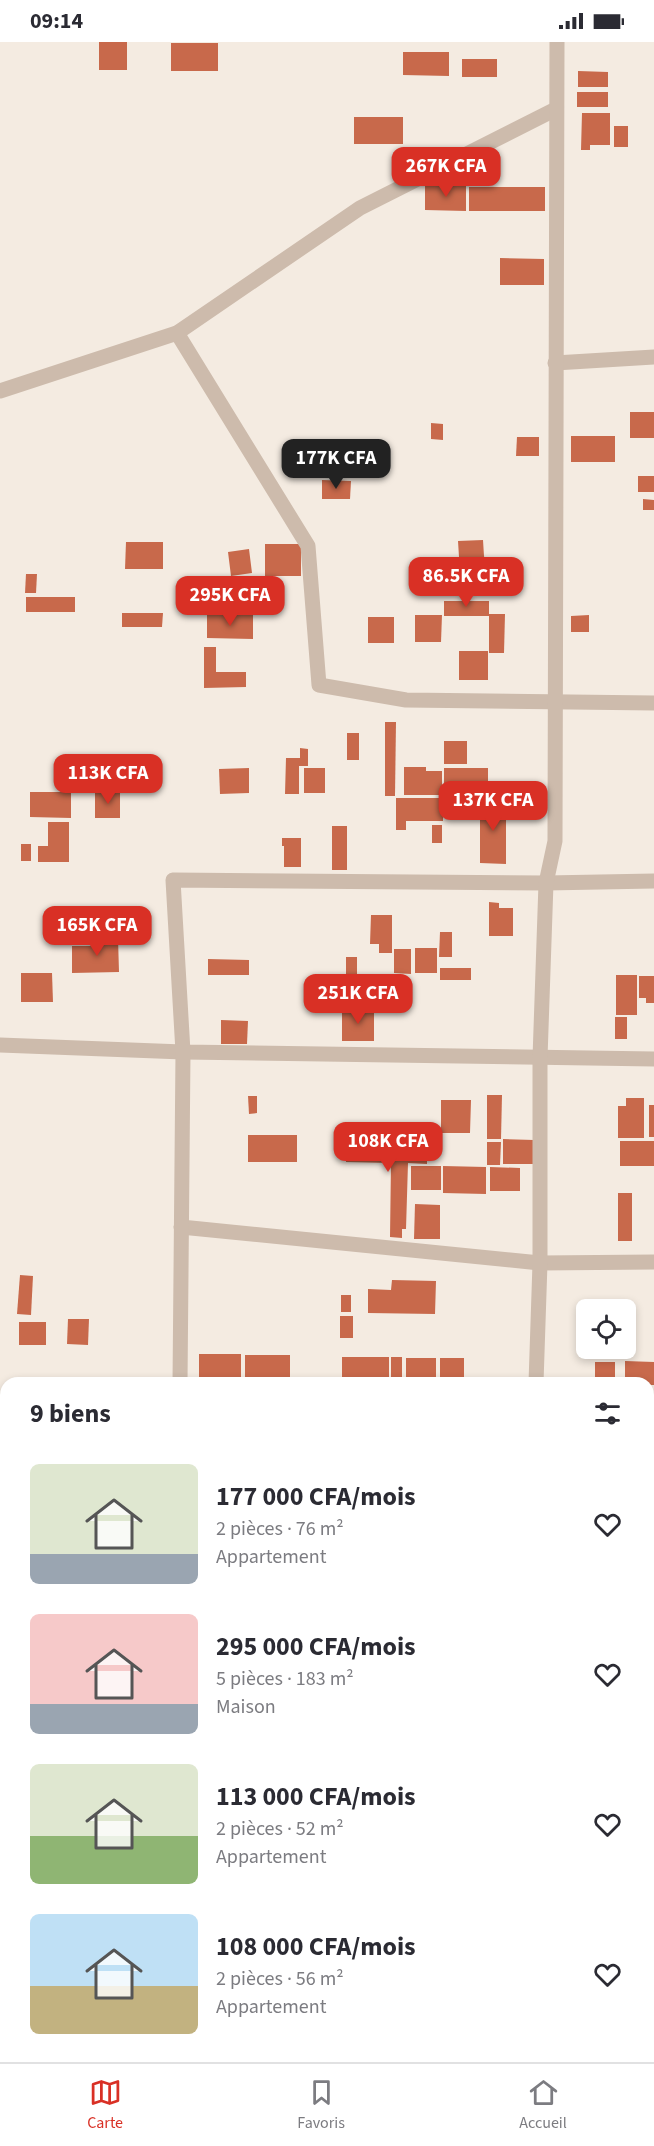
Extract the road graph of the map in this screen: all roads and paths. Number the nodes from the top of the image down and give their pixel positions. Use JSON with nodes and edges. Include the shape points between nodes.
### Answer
{"nodes":[{"id":1,"x":557,"y":42,"type":"edge"},
{"id":2,"x":556,"y":110,"type":"junction"},
{"id":3,"x":177,"y":333,"type":"junction"},
{"id":4,"x":654,"y":357,"type":"edge"},
{"id":5,"x":555,"y":363,"type":"junction"},
{"id":6,"x":0,"y":391,"type":"edge"},
{"id":7,"x":555,"y":702,"type":"junction"},
{"id":8,"x":654,"y":703,"type":"edge"},
{"id":9,"x":654,"y":881,"type":"edge"},
{"id":10,"x":546,"y":883,"type":"junction"},
{"id":11,"x":0,"y":1045,"type":"edge"},
{"id":12,"x":183,"y":1052,"type":"junction"},
{"id":13,"x":540,"y":1058,"type":"junction"},
{"id":14,"x":654,"y":1059,"type":"edge"},
{"id":15,"x":181,"y":1227,"type":"junction"},
{"id":16,"x":654,"y":1262,"type":"edge"},
{"id":17,"x":540,"y":1263,"type":"junction"},
{"id":18,"x":180,"y":1377,"type":"edge"},
{"id":19,"x":536,"y":1377,"type":"edge"}],
"edges":[{"from":1,"to":2,"type":"street"},
{"from":2,"to":3,"type":"street","via":[[360,208]]},
{"from":2,"to":5,"type":"street"},
{"from":3,"to":6,"type":"street"},
{"from":3,"to":7,"type":"street","via":[[308,546],[319,685],[406,700]]},
{"from":4,"to":5,"type":"street"},
{"from":5,"to":7,"type":"street"},
{"from":7,"to":8,"type":"street"},
{"from":7,"to":10,"type":"street","via":[[555,841]]},
{"from":9,"to":10,"type":"street"},
{"from":10,"to":12,"type":"street","via":[[173,880]]},
{"from":10,"to":13,"type":"street"},
{"from":11,"to":12,"type":"street"},
{"from":12,"to":13,"type":"street"},
{"from":12,"to":15,"type":"street"},
{"from":13,"to":14,"type":"street"},
{"from":13,"to":17,"type":"street"},
{"from":15,"to":17,"type":"street"},
{"from":15,"to":18,"type":"street"},
{"from":16,"to":17,"type":"street"},
{"from":17,"to":19,"type":"street"}]}
